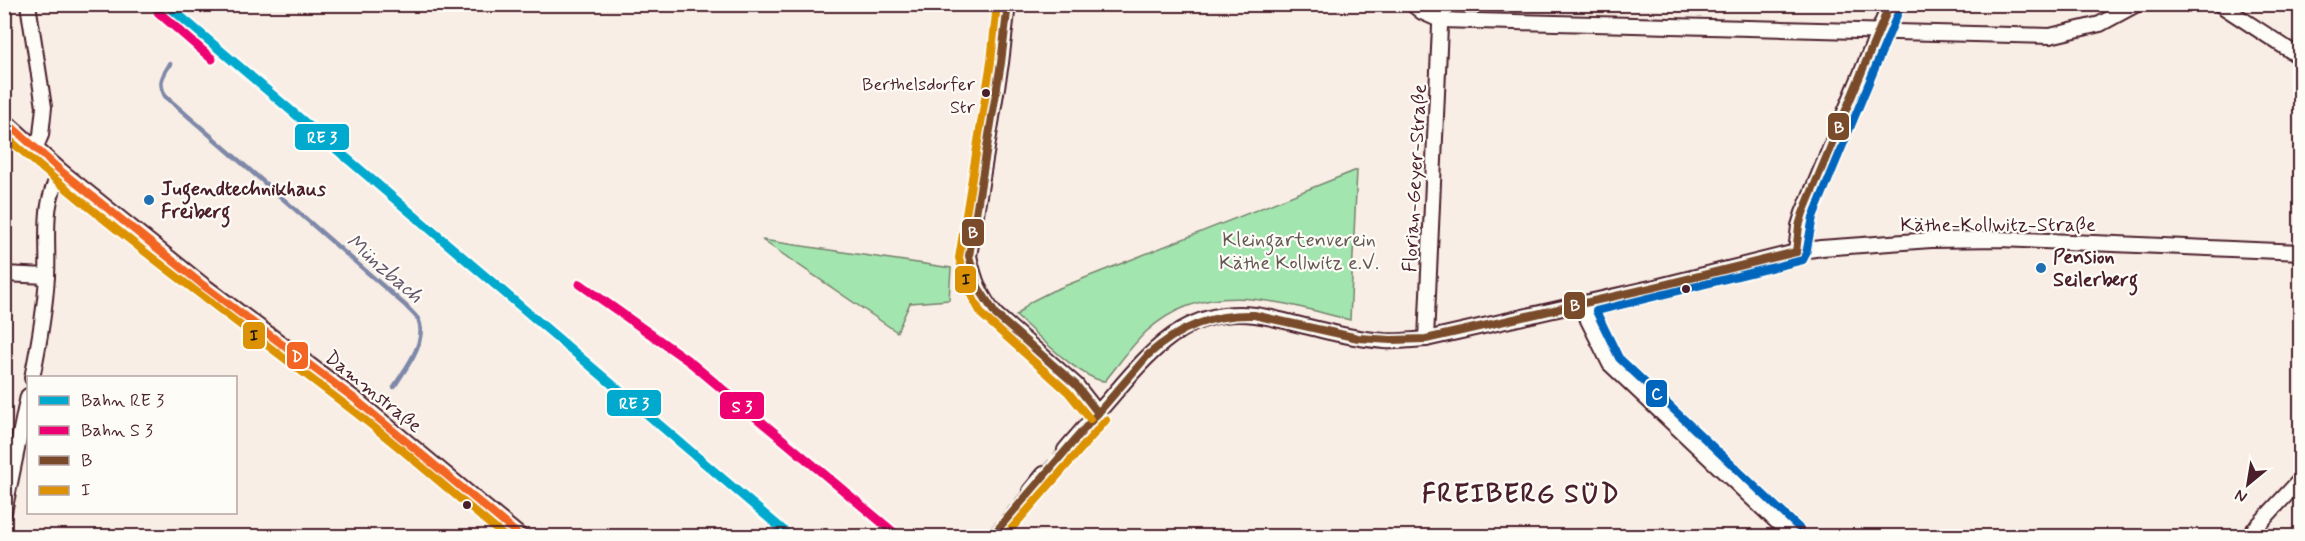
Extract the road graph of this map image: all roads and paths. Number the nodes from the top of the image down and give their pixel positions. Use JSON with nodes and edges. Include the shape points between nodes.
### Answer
{"nodes":[{"id":1,"x":28,"y":4,"type":"edge"},
{"id":2,"x":1008,"y":4,"type":"edge"},
{"id":3,"x":1412,"y":4,"type":"edge"},
{"id":4,"x":1441,"y":4,"type":"edge"},
{"id":5,"x":1890,"y":4,"type":"edge"},
{"id":6,"x":2137,"y":4,"type":"edge"},
{"id":7,"x":2219,"y":4,"type":"edge"},
{"id":8,"x":1440,"y":20,"type":"junction"},
{"id":9,"x":1878,"y":31,"type":"junction"},
{"id":10,"x":2301,"y":57,"type":"edge"},
{"id":11,"x":4,"y":120,"type":"edge"},
{"id":12,"x":34,"y":149,"type":"junction"},
{"id":13,"x":61,"y":171,"type":"junction"},
{"id":14,"x":1796,"y":252,"type":"junction"},
{"id":15,"x":2301,"y":252,"type":"edge"},
{"id":16,"x":4,"y":274,"type":"edge"},
{"id":17,"x":47,"y":276,"type":"junction"},
{"id":18,"x":1582,"y":303,"type":"junction"},
{"id":19,"x":1426,"y":339,"type":"junction"},
{"id":20,"x":32,"y":376,"type":"edge"},
{"id":21,"x":27,"y":401,"type":"edge"},
{"id":22,"x":1098,"y":413,"type":"junction"},
{"id":23,"x":1065,"y":450,"type":"tunnel mouth"},
{"id":24,"x":1044,"y":474,"type":"tunnel mouth"},
{"id":25,"x":2301,"y":480,"type":"edge"},
{"id":26,"x":1030,"y":491,"type":"tunnel mouth"},
{"id":27,"x":4,"y":512,"type":"edge"},
{"id":28,"x":502,"y":521,"type":"junction"},
{"id":29,"x":500,"y":537,"type":"edge"},
{"id":30,"x":520,"y":537,"type":"edge"},
{"id":31,"x":1792,"y":537,"type":"edge"},
{"id":32,"x":2248,"y":537,"type":"edge"}],
"edges":[{"from":1,"to":12,"type":"street","via":[[44,107],[41,135]]},
{"from":2,"to":22,"type":"street","via":[[969,256],[974,282],[996,315],[1076,385]]},
{"from":3,"to":8,"type":"street"},
{"from":4,"to":8,"type":"street","name":"Florian-Geyer-Straße"},
{"from":5,"to":9,"type":"street"},
{"from":6,"to":9,"type":"street","via":[[2100,24],[2050,36]]},
{"from":7,"to":10,"type":"street"},
{"from":8,"to":9,"type":"street"},
{"from":8,"to":19,"type":"street","name":"Florian-Geyer-Straße"},
{"from":9,"to":14,"type":"street","via":[[1803,213]]},
{"from":11,"to":12,"type":"street","name":"Dammstraße"},
{"from":12,"to":13,"type":"street","name":"Dammstraße"},
{"from":13,"to":17,"type":"street","via":[[52,187],[47,211]]},
{"from":13,"to":28,"type":"street","name":"Dammstraße","via":[[355,399]]},
{"from":14,"to":15,"type":"street","name":"Käthe-Kollwitz-Straße","via":[[1961,239]]},
{"from":14,"to":18,"type":"street","name":"Käthe-Kollwitz-Straße"},
{"from":16,"to":17,"type":"street"},
{"from":17,"to":20,"type":"street"},
{"from":18,"to":19,"type":"street","name":"Käthe-Kollwitz-Straße"},
{"from":18,"to":31,"type":"street","via":[[1610,364]]},
{"from":19,"to":22,"type":"street","name":"Käthe-Kollwitz-Straße","via":[[1360,339],[1269,317],[1241,315],[1203,320],[1162,341]]},
{"from":21,"to":27,"type":"street"},
{"from":22,"to":23,"type":"street","name":"Käthe-Kollwitz-Straße"},
{"from":24,"to":26,"type":"street"},
{"from":25,"to":32,"type":"street"},
{"from":28,"to":29,"type":"street"},
{"from":28,"to":30,"type":"street","name":"Dammstraße"}]}
